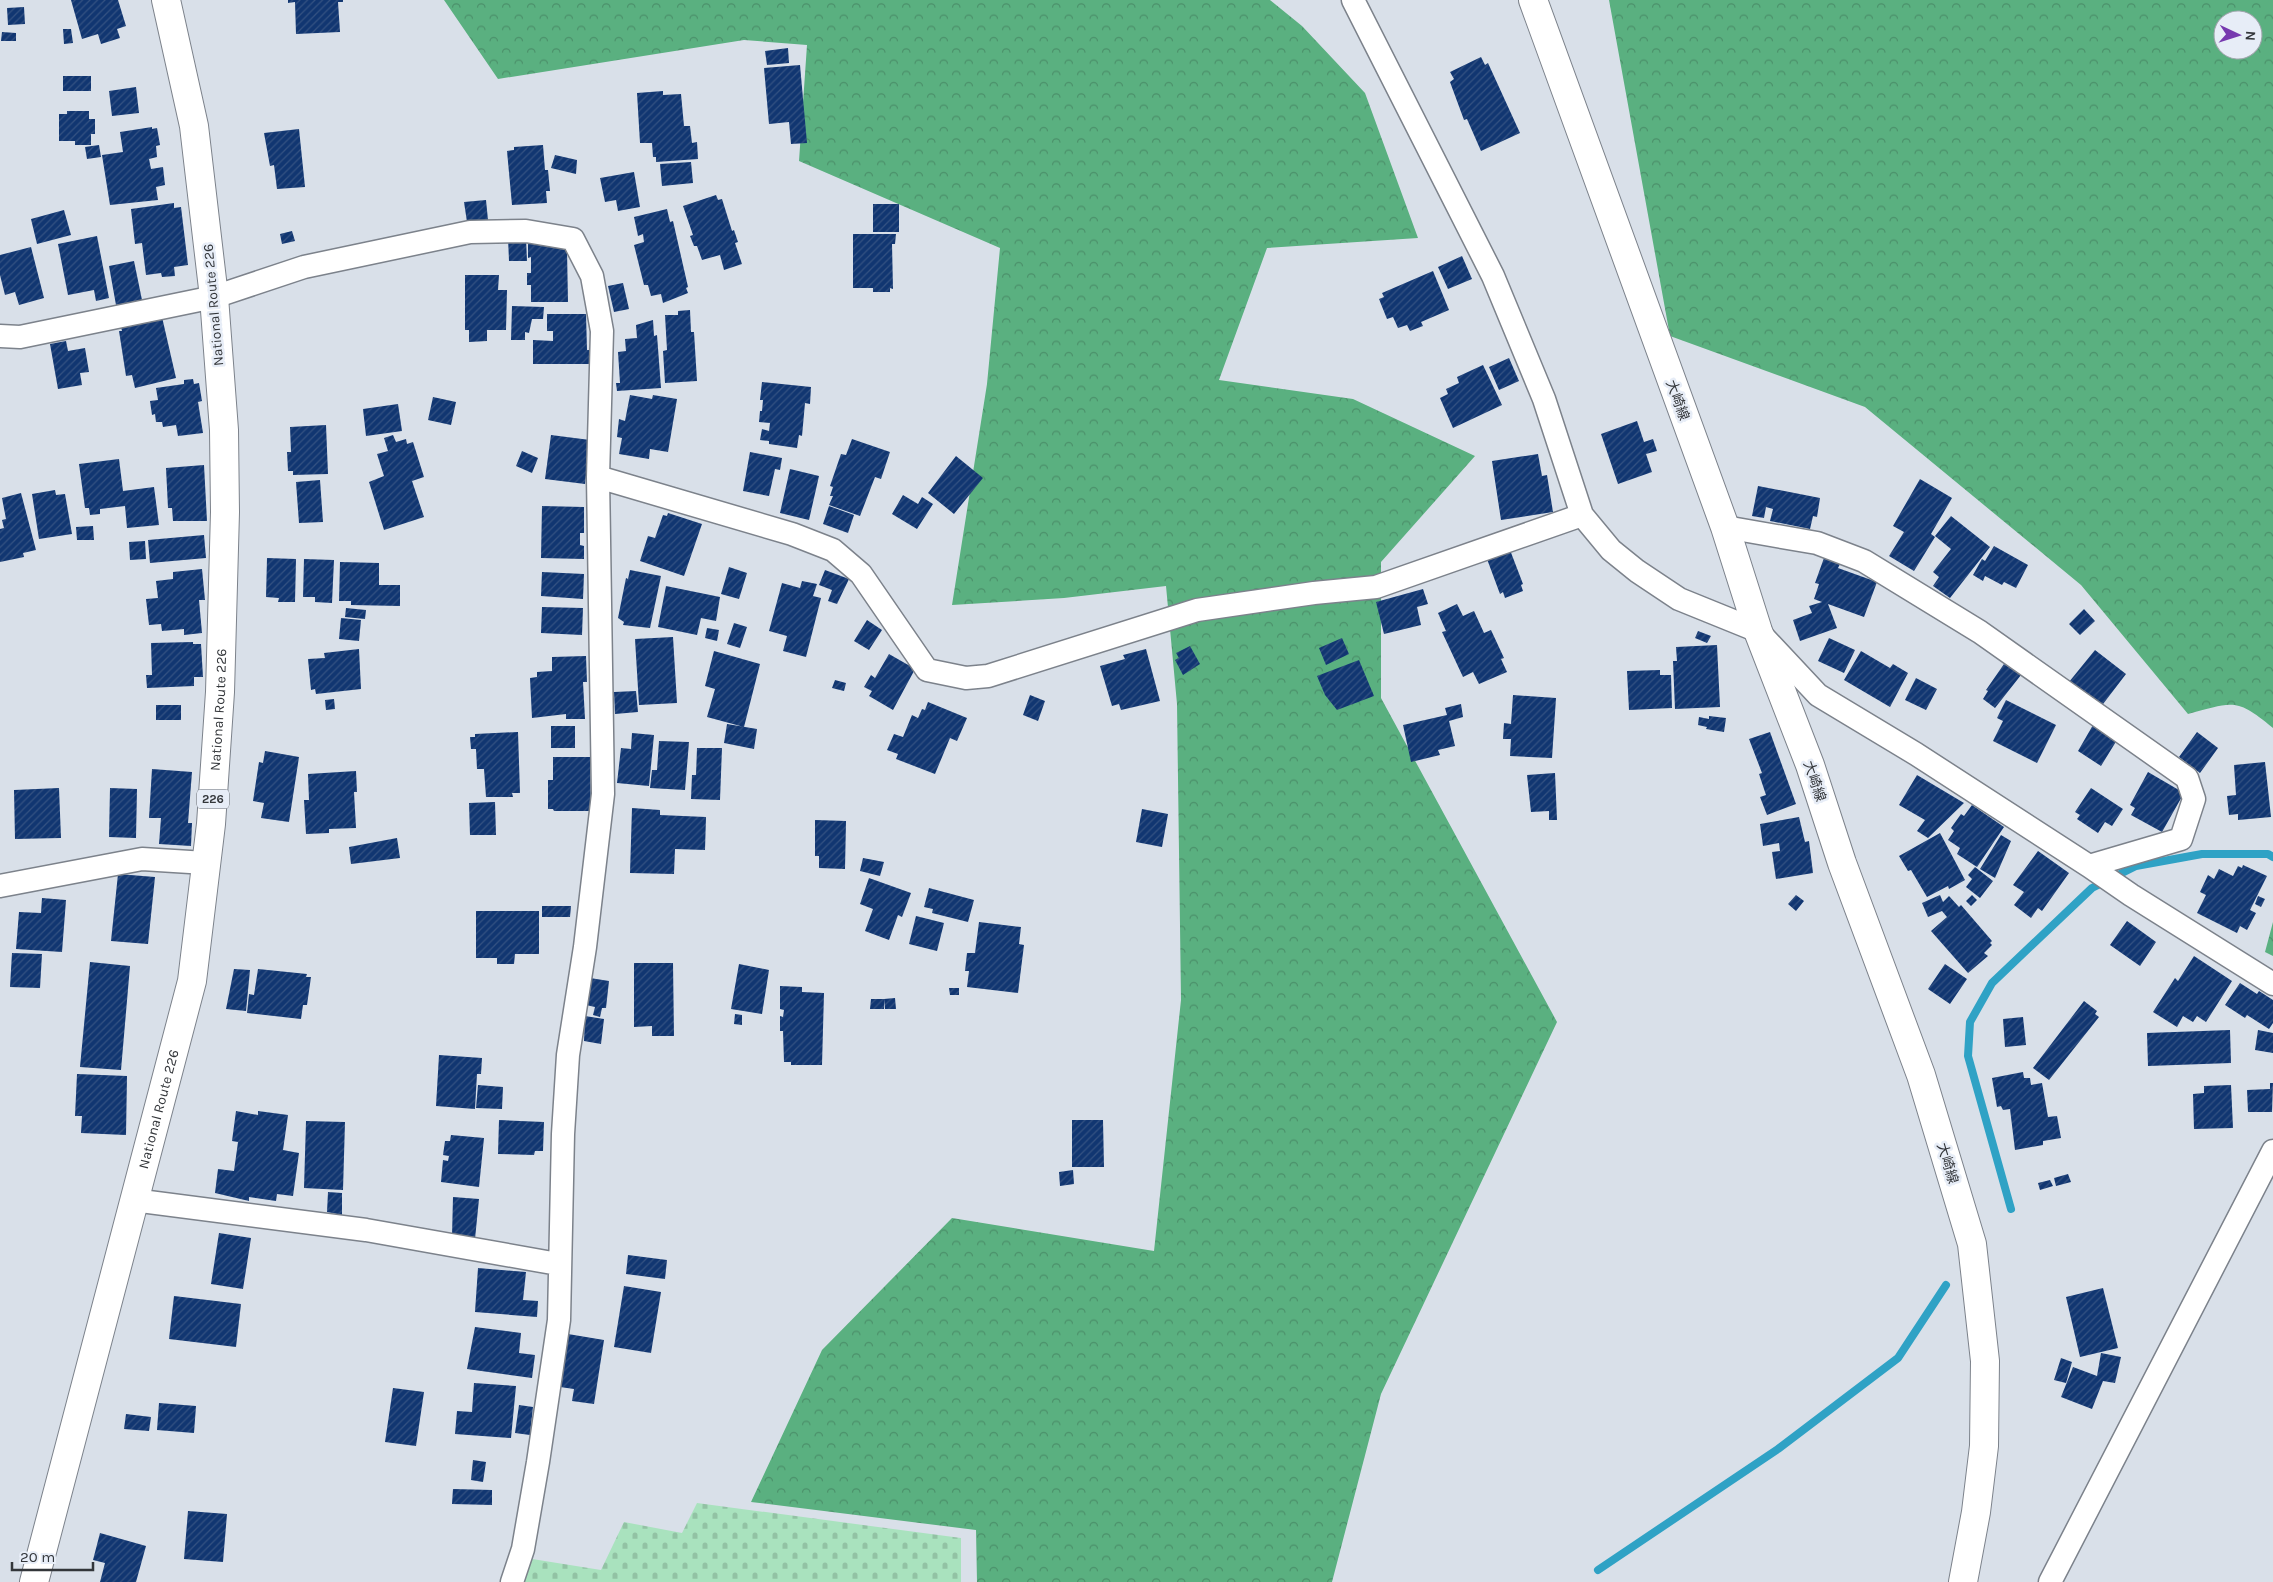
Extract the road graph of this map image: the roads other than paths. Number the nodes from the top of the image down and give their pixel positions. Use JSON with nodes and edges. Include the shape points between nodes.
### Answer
{"nodes":[{"id":1,"x":166,"y":0,"type":"edge"},
{"id":2,"x":1352,"y":0,"type":"edge"},
{"id":3,"x":1533,"y":0,"type":"edge"},
{"id":4,"x":214,"y":297,"type":"junction"},
{"id":5,"x":0,"y":336,"type":"edge"},
{"id":6,"x":598,"y":477,"type":"junction"},
{"id":7,"x":1582,"y":515,"type":"junction"},
{"id":8,"x":1724,"y":527,"type":"junction"},
{"id":9,"x":1758,"y":630,"type":"junction"},
{"id":10,"x":206,"y":863,"type":"junction"},
{"id":11,"x":2089,"y":866,"type":"junction"},
{"id":12,"x":0,"y":886,"type":"edge"},
{"id":13,"x":2273,"y":984,"type":"edge"},
{"id":14,"x":2273,"y":1151,"type":"edge"},
{"id":15,"x":133,"y":1200,"type":"junction"},
{"id":16,"x":558,"y":1264,"type":"junction"},
{"id":17,"x":34,"y":1582,"type":"edge"},
{"id":18,"x":512,"y":1582,"type":"edge"},
{"id":19,"x":1963,"y":1582,"type":"edge"},
{"id":20,"x":2050,"y":1582,"type":"edge"}],
"edges":[{"from":1,"to":4,"type":"main road","name":"National Route 226","number":"226","via":[[194,126]]},
{"from":2,"to":7,"type":"street","via":[[1493,276],[1544,399]]},
{"from":3,"to":8,"type":"main road","name":"大崎線"},
{"from":4,"to":5,"type":"street","via":[[20,336]]},
{"from":4,"to":6,"type":"street","via":[[304,267],[470,232],[526,231],[573,239],[592,276],[602,331]]},
{"from":4,"to":10,"type":"main road","name":"National Route 226","number":"226","via":[[224,430],[225,521],[220,692]]},
{"from":6,"to":7,"type":"street","via":[[792,534],[833,550],[861,574],[927,670],[966,678],[1005,672],[1197,610],[1376,587]]},
{"from":6,"to":16,"type":"street","via":[[603,794],[585,947],[568,1054]]},
{"from":7,"to":9,"type":"street","via":[[1611,550],[1679,599]]},
{"from":8,"to":9,"type":"main road","name":"大崎線"},
{"from":8,"to":11,"type":"street","via":[[1817,543],[1864,561],[1980,632],[2187,778],[2194,799],[2181,839]]},
{"from":9,"to":11,"type":"street","via":[[1818,695]]},
{"from":9,"to":19,"type":"main road","name":"大崎線","via":[[1921,1074],[1972,1244],[1986,1360],[1984,1446]]},
{"from":10,"to":12,"type":"street","via":[[142,858]]},
{"from":10,"to":15,"type":"main road","name":"National Route 226","number":"226","via":[[192,981]]},
{"from":11,"to":13,"type":"street"},
{"from":14,"to":20,"type":"street"},
{"from":15,"to":16,"type":"street","via":[[366,1230]]},
{"from":15,"to":17,"type":"main road","name":"National Route 226","number":"226"},
{"from":16,"to":18,"type":"street","via":[[558,1320],[540,1453],[523,1549]]}]}
